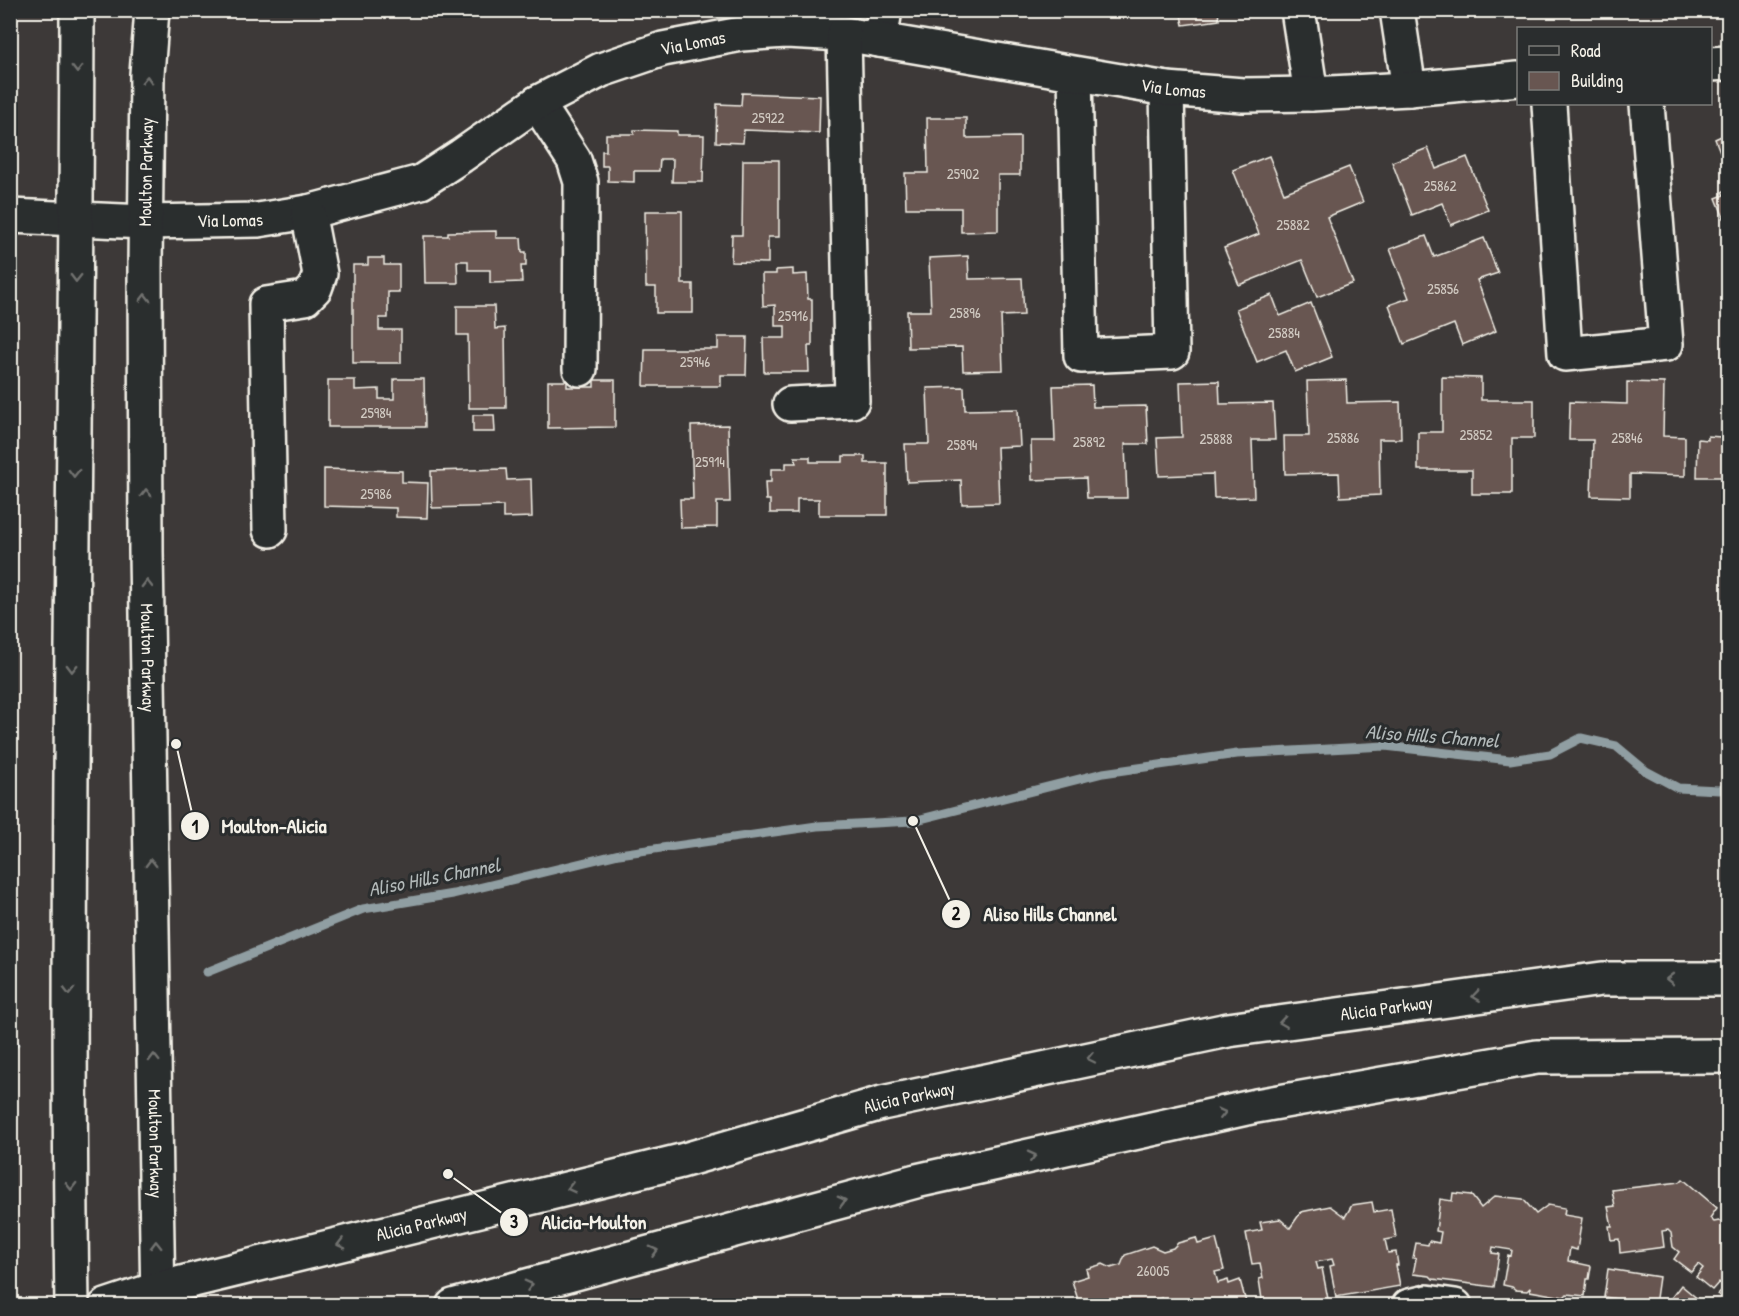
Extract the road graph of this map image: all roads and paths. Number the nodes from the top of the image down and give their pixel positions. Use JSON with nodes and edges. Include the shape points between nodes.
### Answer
{"nodes":[{"id":1,"x":77,"y":10,"type":"edge"},
{"id":2,"x":152,"y":10,"type":"edge"},
{"id":3,"x":1298,"y":10,"type":"edge"},
{"id":4,"x":1397,"y":10,"type":"edge"},
{"id":5,"x":882,"y":25,"type":"edge"},
{"id":6,"x":844,"y":34,"type":"junction"},
{"id":7,"x":1728,"y":63,"type":"edge"},
{"id":8,"x":1712,"y":64,"type":"edge"},
{"id":9,"x":1075,"y":74,"type":"junction"},
{"id":10,"x":1517,"y":79,"type":"edge"},
{"id":11,"x":1409,"y":88,"type":"junction"},
{"id":12,"x":1167,"y":89,"type":"junction"},
{"id":13,"x":1311,"y":94,"type":"junction"},
{"id":14,"x":537,"y":103,"type":"junction"},
{"id":15,"x":1549,"y":105,"type":"edge"},
{"id":16,"x":1647,"y":105,"type":"edge"},
{"id":17,"x":308,"y":212,"type":"junction"},
{"id":18,"x":10,"y":216,"type":"edge"},
{"id":19,"x":76,"y":220,"type":"junction"},
{"id":20,"x":145,"y":222,"type":"junction"},
{"id":21,"x":580,"y":369,"type":"dead end"},
{"id":22,"x":790,"y":404,"type":"dead end"},
{"id":23,"x":270,"y":530,"type":"dead end"},
{"id":24,"x":1728,"y":979,"type":"edge"},
{"id":25,"x":1728,"y":1056,"type":"edge"},
{"id":26,"x":158,"y":1297,"type":"edge"},
{"id":27,"x":72,"y":1305,"type":"edge"},
{"id":28,"x":106,"y":1305,"type":"edge"},
{"id":29,"x":453,"y":1305,"type":"edge"},
{"id":30,"x":1409,"y":1305,"type":"edge"},
{"id":31,"x":1455,"y":1305,"type":"edge"}],
"edges":[{"from":1,"to":19,"type":"main road","one_way":true},
{"from":20,"to":2,"type":"main road","name":"Moulton Parkway","one_way":true},
{"from":3,"to":13,"type":"main road"},
{"from":4,"to":11,"type":"main road"},
{"from":5,"to":6,"type":"main road","name":"Via Lomas"},
{"from":5,"to":9,"type":"main road","name":"Via Lomas"},
{"from":6,"to":14,"type":"main road","name":"Via Lomas","via":[[741,34],[663,49],[601,70]]},
{"from":6,"to":22,"type":"main road","via":[[852,401]]},
{"from":7,"to":8,"type":"main road"},
{"from":9,"to":12,"type":"main road","name":"Via Lomas"},
{"from":9,"to":12,"type":"main road","via":[[1081,356],[1172,352]]},
{"from":10,"to":11,"type":"main road","name":"Via Lomas"},
{"from":11,"to":13,"type":"main road","name":"Via Lomas"},
{"from":12,"to":13,"type":"main road","name":"Via Lomas","via":[[1243,95]]},
{"from":14,"to":17,"type":"main road","name":"Via Lomas","via":[[421,182]]},
{"from":14,"to":21,"type":"main road","via":[[574,160],[581,183]]},
{"from":15,"to":16,"type":"main road","via":[[1565,354],[1666,344]]},
{"from":17,"to":20,"type":"main road","name":"Via Lomas","via":[[258,220]]},
{"from":17,"to":23,"type":"main road","via":[[320,274],[315,288],[305,298],[266,304]]},
{"from":18,"to":19,"type":"main road","name":"Via Lomas"},
{"from":19,"to":20,"type":"main road","name":"Via Lomas"},
{"from":19,"to":27,"type":"main road","one_way":true,"via":[[69,933]]},
{"from":26,"to":20,"type":"main road","name":"Moulton Parkway","one_way":true},
{"from":24,"to":26,"type":"main road","name":"Alicia Parkway","one_way":true,"via":[[1602,979],[1228,1030],[882,1102],[681,1161]]},
{"from":29,"to":25,"type":"main road","one_way":true,"via":[[916,1181],[1256,1106],[1537,1057]]},
{"from":26,"to":28,"type":"main road","name":"Alicia Parkway"},
{"from":30,"to":31,"type":"main road"}]}
